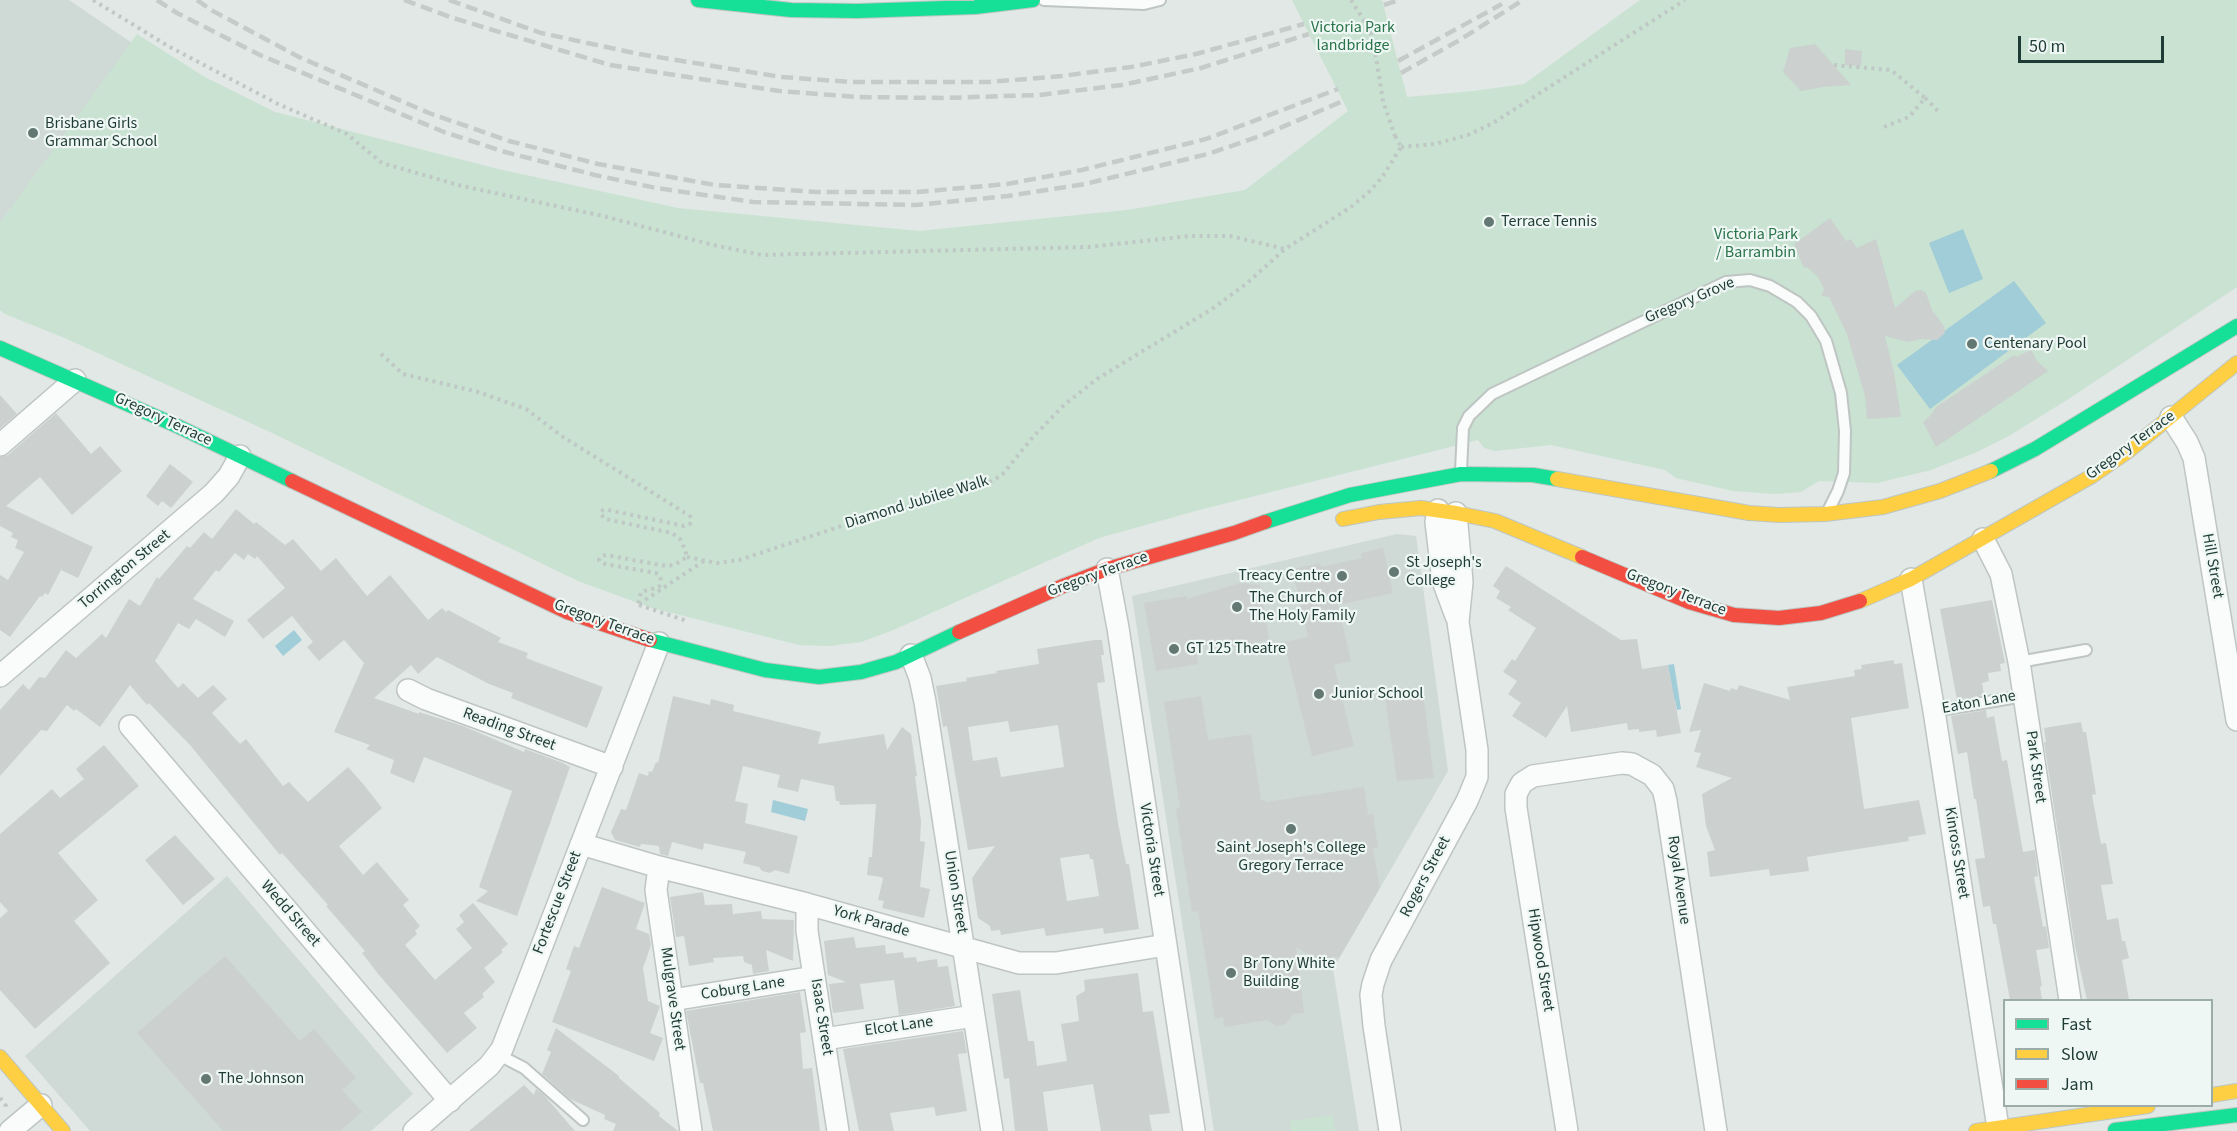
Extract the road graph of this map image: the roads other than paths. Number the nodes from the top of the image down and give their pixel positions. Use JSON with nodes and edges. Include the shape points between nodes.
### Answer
{"nodes":[{"id":1,"x":698,"y":0,"type":"edge"},
{"id":2,"x":1033,"y":0,"type":"edge"},
{"id":3,"x":1044,"y":0,"type":"edge"},
{"id":4,"x":1160,"y":0,"type":"edge"},
{"id":5,"x":2237,"y":326,"type":"edge"},
{"id":6,"x":0,"y":348,"type":"edge"},
{"id":7,"x":2237,"y":363,"type":"edge"},
{"id":8,"x":75,"y":380,"type":"junction"},
{"id":9,"x":2168,"y":413,"type":"junction"},
{"id":10,"x":0,"y":445,"type":"edge"},
{"id":11,"x":240,"y":456,"type":"junction"},
{"id":12,"x":1461,"y":474,"type":"junction"},
{"id":13,"x":1521,"y":474,"type":"junction"},
{"id":14,"x":1505,"y":487,"type":"dead end"},
{"id":15,"x":1450,"y":502,"type":"junction"},
{"id":16,"x":1507,"y":512,"type":"dead end"},
{"id":17,"x":1825,"y":514,"type":"junction"},
{"id":18,"x":1334,"y":521,"type":"dead end"},
{"id":19,"x":1515,"y":528,"type":"junction"},
{"id":20,"x":1279,"y":532,"type":"dead end"},
{"id":21,"x":1234,"y":533,"type":"junction"},
{"id":22,"x":1983,"y":539,"type":"junction"},
{"id":23,"x":1107,"y":569,"type":"junction"},
{"id":24,"x":1911,"y":579,"type":"junction"},
{"id":25,"x":659,"y":644,"type":"junction"},
{"id":26,"x":2086,"y":650,"type":"dead end"},
{"id":27,"x":911,"y":655,"type":"junction"},
{"id":28,"x":2019,"y":662,"type":"junction"},
{"id":29,"x":0,"y":676,"type":"edge"},
{"id":30,"x":408,"y":690,"type":"dead end"},
{"id":31,"x":2024,"y":696,"type":"junction"},
{"id":32,"x":1934,"y":711,"type":"junction"},
{"id":33,"x":2237,"y":720,"type":"edge"},
{"id":34,"x":130,"y":726,"type":"dead end"},
{"id":35,"x":612,"y":767,"type":"junction"},
{"id":36,"x":1517,"y":789,"type":"joint"},
{"id":37,"x":581,"y":844,"type":"junction"},
{"id":38,"x":659,"y":867,"type":"junction"},
{"id":39,"x":807,"y":904,"type":"junction"},
{"id":40,"x":1166,"y":945,"type":"junction"},
{"id":41,"x":964,"y":949,"type":"junction"},
{"id":42,"x":814,"y":977,"type":"junction"},
{"id":43,"x":2070,"y":999,"type":"edge"},
{"id":44,"x":672,"y":1000,"type":"junction"},
{"id":45,"x":974,"y":1016,"type":"junction"},
{"id":46,"x":824,"y":1039,"type":"junction"},
{"id":47,"x":499,"y":1055,"type":"junction"},
{"id":48,"x":0,"y":1057,"type":"edge"},
{"id":49,"x":2237,"y":1091,"type":"edge"},
{"id":50,"x":2213,"y":1095,"type":"edge"},
{"id":51,"x":450,"y":1101,"type":"junction"},
{"id":52,"x":40,"y":1105,"type":"junction"},
{"id":53,"x":2132,"y":1107,"type":"edge"},
{"id":54,"x":2086,"y":1110,"type":"edge"},
{"id":55,"x":2237,"y":1115,"type":"edge"},
{"id":56,"x":583,"y":1120,"type":"dead end"},
{"id":57,"x":427,"y":1127,"type":"edge"},
{"id":58,"x":1998,"y":1128,"type":"junction"},
{"id":59,"x":2133,"y":1130,"type":"edge"},
{"id":60,"x":10,"y":1131,"type":"edge"},
{"id":61,"x":63,"y":1131,"type":"edge"},
{"id":62,"x":691,"y":1131,"type":"edge"},
{"id":63,"x":838,"y":1131,"type":"edge"},
{"id":64,"x":992,"y":1131,"type":"edge"},
{"id":65,"x":1194,"y":1131,"type":"edge"},
{"id":66,"x":1390,"y":1131,"type":"edge"},
{"id":67,"x":1567,"y":1131,"type":"edge"},
{"id":68,"x":1716,"y":1131,"type":"edge"},
{"id":69,"x":1976,"y":1131,"type":"edge"},
{"id":70,"x":2105,"y":1131,"type":"edge"}],
"edges":[{"from":1,"to":2,"type":"main road","via":[[791,10],[857,11],[975,8]]},
{"from":3,"to":4,"type":"lane","via":[[1144,4]]},
{"from":5,"to":17,"type":"main road","name":"Gregory Terrace","via":[[2151,386],[1971,480],[1883,507]]},
{"from":6,"to":8,"type":"main road","name":"Gregory Terrace"},
{"from":7,"to":9,"type":"main road","name":"Gregory Terrace"},
{"from":8,"to":10,"type":"street"},
{"from":8,"to":11,"type":"main road","name":"Gregory Terrace"},
{"from":9,"to":22,"type":"main road","name":"Gregory Terrace","via":[[2127,452],[2092,476]]},
{"from":9,"to":33,"type":"street","name":"Hill Street","via":[[2194,458]]},
{"from":11,"to":25,"type":"main road","name":"Gregory Terrace","via":[[538,599]]},
{"from":11,"to":29,"type":"street","name":"Torrington Street","via":[[230,476],[214,494]]},
{"from":12,"to":13,"type":"main road","name":"Gregory Terrace"},
{"from":12,"to":15,"type":"main road","name":"Rogers Street"},
{"from":12,"to":17,"type":"lane","name":"Gregory Grove","via":[[1463,428],[1469,416],[1492,394],[1726,282],[1750,280],[1770,286],[1802,306],[1819,328],[1832,359],[1844,411],[1845,466],[1838,491]]},
{"from":12,"to":21,"type":"main road","name":"Gregory Terrace","via":[[1350,495]]},
{"from":13,"to":14,"type":"main road"},
{"from":13,"to":17,"type":"main road","name":"Gregory Terrace","via":[[1749,513]]},
{"from":15,"to":18,"type":"main road","name":"Gregory Terrace"},
{"from":15,"to":19,"type":"main road","name":"Gregory Terrace"},
{"from":15,"to":66,"type":"street","name":"Rogers Street","via":[[1462,582],[1458,622],[1477,750],[1477,777],[1381,960],[1373,984],[1374,1026]]},
{"from":16,"to":19,"type":"main road"},
{"from":19,"to":24,"type":"main road","name":"Gregory Terrace","via":[[1689,602],[1734,615],[1779,618],[1821,612],[1865,600]]},
{"from":20,"to":21,"type":"main road","name":"Gregory Terrace"},
{"from":21,"to":23,"type":"main road","name":"Gregory Terrace"},
{"from":22,"to":24,"type":"main road","name":"Gregory Terrace"},
{"from":22,"to":28,"type":"street","name":"Park Street","via":[[2001,574]]},
{"from":23,"to":27,"type":"main road","name":"Gregory Terrace"},
{"from":23,"to":40,"type":"street","name":"Victoria Street"},
{"from":24,"to":32,"type":"street","name":"Kinross Street"},
{"from":25,"to":27,"type":"main road","name":"Gregory Terrace","via":[[765,670],[819,677],[877,669]]},
{"from":25,"to":35,"type":"street","name":"Fortescue Street"},
{"from":26,"to":28,"type":"lane"},
{"from":27,"to":41,"type":"street","name":"Union Street","via":[[925,702]]},
{"from":28,"to":31,"type":"street","name":"Park Street"},
{"from":30,"to":35,"type":"street","name":"Reading Street"},
{"from":31,"to":32,"type":"lane","name":"Eaton Lane"},
{"from":31,"to":43,"type":"street","name":"Park Street"},
{"from":32,"to":58,"type":"street","name":"Kinross Street"},
{"from":34,"to":51,"type":"street","name":"Wedd Street"},
{"from":35,"to":37,"type":"street","name":"Fortescue Street"},
{"from":36,"to":67,"type":"street","name":"Hipwood Street","via":[[1516,807]]},
{"from":36,"to":68,"type":"street","name":"Royal Avenue","via":[[1526,779],[1542,773],[1622,763],[1652,775],[1663,789]]},
{"from":37,"to":38,"type":"street","name":"York Parade"},
{"from":37,"to":47,"type":"street","name":"Fortescue Street"},
{"from":38,"to":39,"type":"street","name":"York Parade"},
{"from":38,"to":44,"type":"street","name":"Mulgrave Street","via":[[656,890]]},
{"from":39,"to":41,"type":"street","name":"York Parade"},
{"from":39,"to":42,"type":"street","name":"Isaac Street"},
{"from":40,"to":41,"type":"street","name":"York Parade","via":[[1056,963],[1019,963]]},
{"from":40,"to":65,"type":"street","name":"Victoria Street"},
{"from":41,"to":45,"type":"street","name":"Union Street"},
{"from":42,"to":44,"type":"street","name":"Coburg Lane"},
{"from":42,"to":46,"type":"street","name":"Isaac Street"},
{"from":44,"to":62,"type":"street","name":"Mulgrave Street"},
{"from":45,"to":46,"type":"street","name":"Elcot Lane"},
{"from":45,"to":64,"type":"street","name":"Union Street"},
{"from":46,"to":63,"type":"street","name":"Isaac Street"},
{"from":47,"to":51,"type":"street","name":"Fortescue Street"},
{"from":47,"to":56,"type":"lane","via":[[525,1068]]},
{"from":48,"to":52,"type":"main road"},
{"from":49,"to":50,"type":"main road"},
{"from":51,"to":57,"type":"street","name":"Fortescue Street"},
{"from":52,"to":60,"type":"street"},
{"from":52,"to":61,"type":"main road"},
{"from":53,"to":54,"type":"main road"},
{"from":54,"to":58,"type":"main road"},
{"from":55,"to":59,"type":"main road"},
{"from":58,"to":69,"type":"main road"},
{"from":59,"to":70,"type":"main road"}]}
